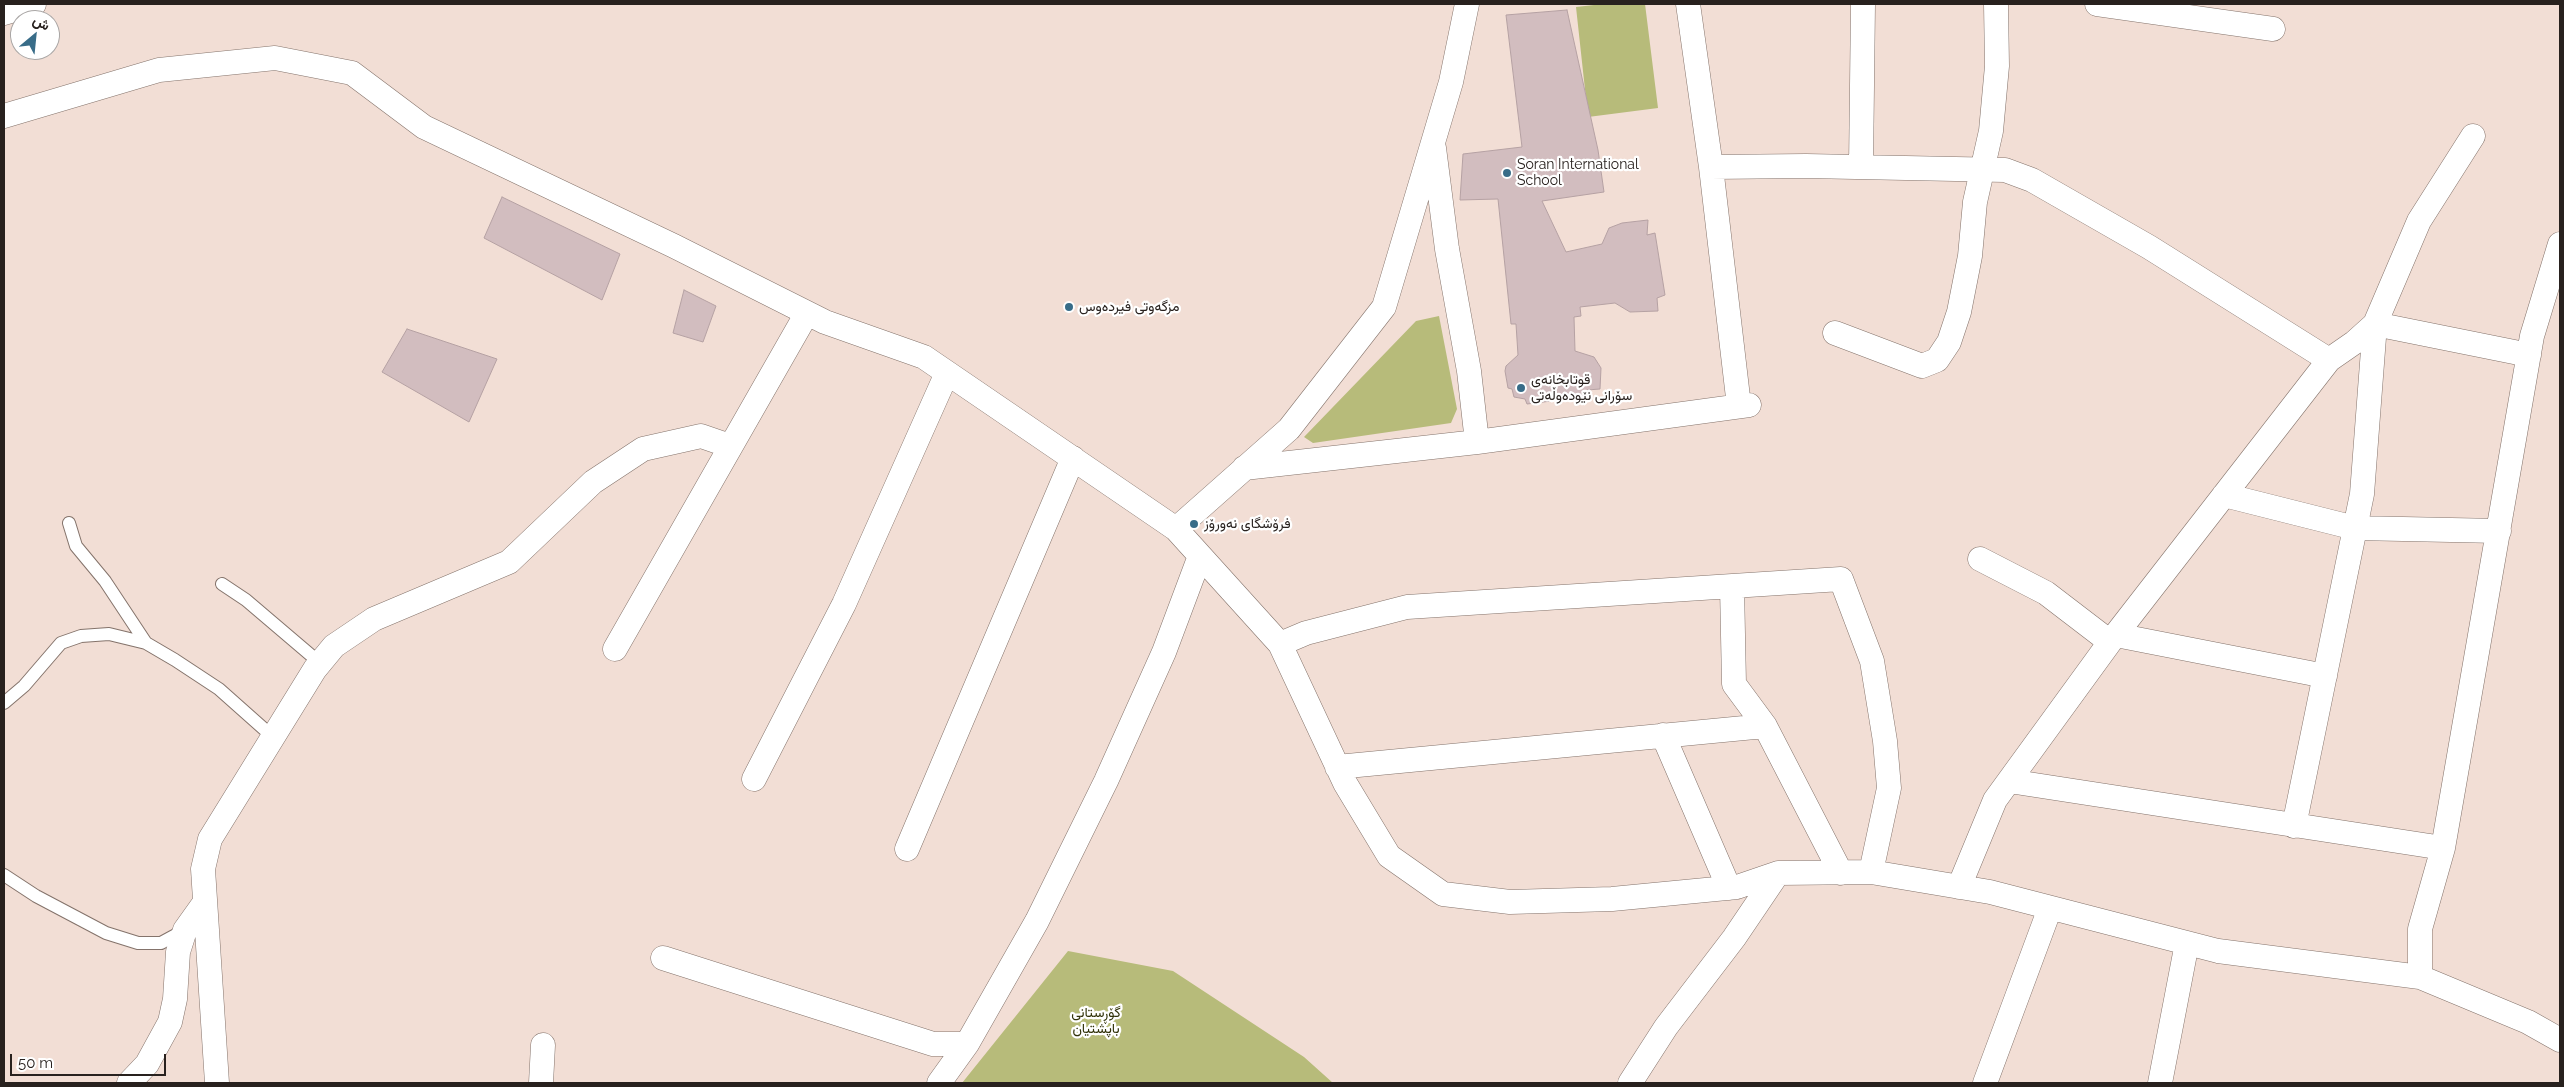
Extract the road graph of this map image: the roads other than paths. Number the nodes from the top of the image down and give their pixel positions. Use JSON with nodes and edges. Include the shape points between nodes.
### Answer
{"nodes":[{"id":1,"x":34,"y":4,"type":"edge"},
{"id":2,"x":1467,"y":4,"type":"edge"},
{"id":3,"x":1688,"y":4,"type":"edge"},
{"id":4,"x":1863,"y":4,"type":"edge"},
{"id":5,"x":1996,"y":4,"type":"edge"},
{"id":6,"x":2097,"y":4,"type":"edge"},
{"id":7,"x":4,"y":12,"type":"edge"},
{"id":8,"x":2273,"y":29,"type":"dead end"},
{"id":9,"x":4,"y":116,"type":"edge"},
{"id":10,"x":2473,"y":136,"type":"dead end"},
{"id":11,"x":1433,"y":139,"type":"junction"},
{"id":12,"x":1711,"y":167,"type":"junction"},
{"id":13,"x":1861,"y":167,"type":"junction"},
{"id":14,"x":1982,"y":171,"type":"junction"},
{"id":15,"x":2560,"y":244,"type":"edge"},
{"id":16,"x":807,"y":313,"type":"junction"},
{"id":17,"x":2375,"y":324,"type":"junction"},
{"id":18,"x":1835,"y":334,"type":"dead end"},
{"id":19,"x":2529,"y":355,"type":"junction"},
{"id":20,"x":2329,"y":360,"type":"junction"},
{"id":21,"x":947,"y":373,"type":"junction"},
{"id":22,"x":1478,"y":442,"type":"junction"},
{"id":23,"x":730,"y":446,"type":"junction"},
{"id":24,"x":1073,"y":458,"type":"junction"},
{"id":25,"x":1244,"y":468,"type":"junction"},
{"id":26,"x":2224,"y":495,"type":"junction"},
{"id":27,"x":68,"y":523,"type":"dead end"},
{"id":28,"x":2355,"y":528,"type":"junction"},
{"id":29,"x":1176,"y":529,"type":"junction"},
{"id":30,"x":2499,"y":531,"type":"junction"},
{"id":31,"x":1200,"y":556,"type":"junction"},
{"id":32,"x":1980,"y":560,"type":"dead end"},
{"id":33,"x":222,"y":584,"type":"dead end"},
{"id":34,"x":1732,"y":586,"type":"junction"},
{"id":35,"x":2113,"y":638,"type":"junction"},
{"id":36,"x":146,"y":643,"type":"junction"},
{"id":37,"x":1280,"y":644,"type":"junction"},
{"id":38,"x":615,"y":649,"type":"dead end"},
{"id":39,"x":320,"y":663,"type":"junction"},
{"id":40,"x":2325,"y":676,"type":"junction"},
{"id":41,"x":4,"y":703,"type":"edge"},
{"id":42,"x":1765,"y":726,"type":"junction"},
{"id":43,"x":1663,"y":736,"type":"junction"},
{"id":44,"x":273,"y":737,"type":"junction"},
{"id":45,"x":1337,"y":767,"type":"junction"},
{"id":46,"x":754,"y":779,"type":"dead end"},
{"id":47,"x":2009,"y":781,"type":"junction"},
{"id":48,"x":2294,"y":826,"type":"junction"},
{"id":49,"x":2443,"y":848,"type":"junction"},
{"id":50,"x":907,"y":849,"type":"dead end"},
{"id":51,"x":1871,"y":872,"type":"junction"},
{"id":52,"x":1841,"y":873,"type":"junction"},
{"id":53,"x":1778,"y":874,"type":"junction"},
{"id":54,"x":4,"y":875,"type":"edge"},
{"id":55,"x":1959,"y":887,"type":"junction"},
{"id":56,"x":1729,"y":888,"type":"junction"},
{"id":57,"x":205,"y":902,"type":"junction"},
{"id":58,"x":2050,"y":908,"type":"junction"},
{"id":59,"x":185,"y":930,"type":"junction"},
{"id":60,"x":2187,"y":943,"type":"junction"},
{"id":61,"x":663,"y":958,"type":"dead end"},
{"id":62,"x":2420,"y":976,"type":"junction"},
{"id":63,"x":2560,"y":1040,"type":"edge"},
{"id":64,"x":966,"y":1044,"type":"junction"},
{"id":65,"x":543,"y":1045,"type":"dead end"},
{"id":66,"x":129,"y":1083,"type":"edge"},
{"id":67,"x":217,"y":1083,"type":"edge"},
{"id":68,"x":541,"y":1083,"type":"edge"},
{"id":69,"x":939,"y":1083,"type":"edge"},
{"id":70,"x":1630,"y":1083,"type":"edge"},
{"id":71,"x":1984,"y":1083,"type":"edge"},
{"id":72,"x":2160,"y":1083,"type":"edge"}],
"edges":[{"from":1,"to":7,"type":"street"},
{"from":2,"to":11,"type":"street","via":[[1451,82]]},
{"from":3,"to":12,"type":"street"},
{"from":4,"to":13,"type":"street"},
{"from":5,"to":14,"type":"street","via":[[1997,66],[1991,131]]},
{"from":6,"to":8,"type":"street"},
{"from":9,"to":16,"type":"street","via":[[159,70],[275,58],[352,73],[424,127]]},
{"from":10,"to":17,"type":"street","via":[[2419,221]]},
{"from":11,"to":22,"type":"street","via":[[1446,250],[1469,371]]},
{"from":11,"to":25,"type":"street","via":[[1384,307],[1288,429]]},
{"from":12,"to":13,"type":"street"},
{"from":12,"to":22,"type":"street","via":[[1744,406]]},
{"from":13,"to":14,"type":"street"},
{"from":14,"to":18,"type":"street","via":[[1959,312],[1949,342],[1937,360],[1922,366]]},
{"from":14,"to":20,"type":"street","via":[[2005,170],[2032,180],[2149,247]]},
{"from":15,"to":19,"type":"street"},
{"from":16,"to":21,"type":"street","via":[[924,357]]},
{"from":16,"to":23,"type":"street"},
{"from":17,"to":19,"type":"street"},
{"from":17,"to":20,"type":"street"},
{"from":17,"to":28,"type":"street","via":[[2362,494]]},
{"from":19,"to":30,"type":"street"},
{"from":20,"to":26,"type":"street"},
{"from":21,"to":24,"type":"street"},
{"from":21,"to":46,"type":"street","via":[[844,604]]},
{"from":22,"to":25,"type":"street"},
{"from":23,"to":38,"type":"street"},
{"from":23,"to":39,"type":"street","via":[[701,436],[643,449],[592,482],[509,562],[374,619],[334,646]]},
{"from":24,"to":29,"type":"street"},
{"from":24,"to":50,"type":"street"},
{"from":25,"to":29,"type":"street"},
{"from":26,"to":28,"type":"street"},
{"from":26,"to":35,"type":"street"},
{"from":27,"to":36,"type":"lane","via":[[76,546],[105,581]]},
{"from":28,"to":30,"type":"street"},
{"from":28,"to":40,"type":"street"},
{"from":29,"to":31,"type":"street"},
{"from":30,"to":49,"type":"street"},
{"from":31,"to":37,"type":"street"},
{"from":31,"to":64,"type":"street","via":[[1164,652],[1106,781],[1036,921]]},
{"from":32,"to":35,"type":"street","via":[[2046,594]]},
{"from":33,"to":39,"type":"lane","via":[[246,600]]},
{"from":34,"to":37,"type":"street","via":[[1407,607],[1306,633]]},
{"from":34,"to":42,"type":"street","via":[[1734,684]]},
{"from":34,"to":51,"type":"street","via":[[1841,579],[1872,661],[1890,788]]},
{"from":35,"to":40,"type":"street"},
{"from":35,"to":47,"type":"street"},
{"from":36,"to":41,"type":"lane","via":[[109,634],[82,636],[61,643],[24,686]]},
{"from":36,"to":44,"type":"lane","via":[[218,689]]},
{"from":37,"to":45,"type":"street"},
{"from":39,"to":44,"type":"street"},
{"from":40,"to":48,"type":"street"},
{"from":42,"to":43,"type":"street"},
{"from":42,"to":52,"type":"street"},
{"from":43,"to":45,"type":"street"},
{"from":43,"to":56,"type":"street"},
{"from":44,"to":57,"type":"street","via":[[210,839],[203,869]]},
{"from":45,"to":56,"type":"street","via":[[1389,856],[1443,894],[1510,902],[1612,899]]},
{"from":47,"to":48,"type":"street"},
{"from":47,"to":55,"type":"street","via":[[1995,800]]},
{"from":48,"to":49,"type":"street"},
{"from":49,"to":62,"type":"street","via":[[2420,929]]},
{"from":51,"to":52,"type":"street"},
{"from":51,"to":55,"type":"street"},
{"from":52,"to":53,"type":"street"},
{"from":53,"to":56,"type":"street"},
{"from":53,"to":70,"type":"street","via":[[1666,1027]]},
{"from":54,"to":59,"type":"lane","via":[[36,896],[106,932],[138,943],[160,943]]},
{"from":55,"to":58,"type":"street"},
{"from":57,"to":59,"type":"street"},
{"from":57,"to":67,"type":"street"},
{"from":58,"to":60,"type":"street"},
{"from":58,"to":71,"type":"street"},
{"from":59,"to":66,"type":"street","via":[[178,952],[170,1022],[147,1064]]},
{"from":60,"to":62,"type":"street","via":[[2218,951]]},
{"from":60,"to":72,"type":"street"},
{"from":61,"to":64,"type":"street","via":[[933,1044]]},
{"from":62,"to":63,"type":"street","via":[[2528,1022]]},
{"from":64,"to":69,"type":"street"},
{"from":65,"to":68,"type":"street"}]}
